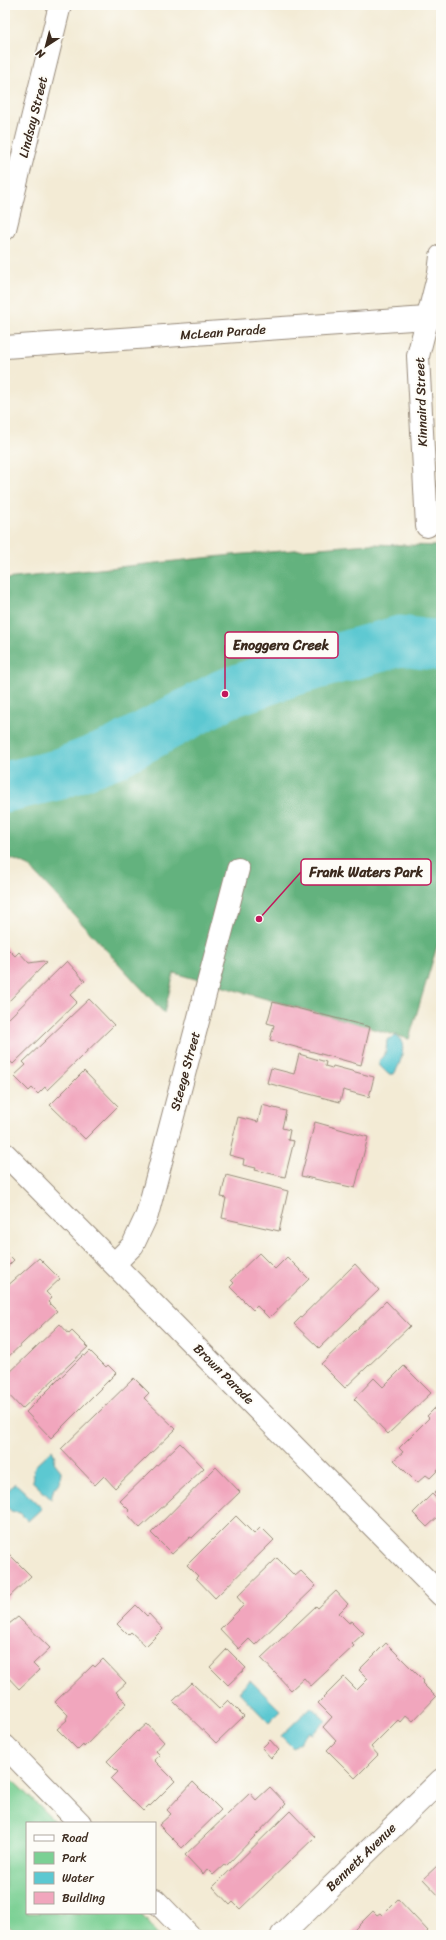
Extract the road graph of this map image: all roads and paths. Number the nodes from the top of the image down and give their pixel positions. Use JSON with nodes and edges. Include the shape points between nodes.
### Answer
{"nodes":[{"id":1,"x":60,"y":5,"type":"edge"},
{"id":2,"x":5,"y":229,"type":"edge"},
{"id":3,"x":441,"y":256,"type":"edge"},
{"id":4,"x":434,"y":317,"type":"edge"},
{"id":5,"x":5,"y":347,"type":"edge"},
{"id":6,"x":427,"y":526,"type":"dead end"},
{"id":7,"x":238,"y":869,"type":"dead end"},
{"id":8,"x":5,"y":1154,"type":"edge"},
{"id":9,"x":115,"y":1264,"type":"junction"},
{"id":10,"x":441,"y":1595,"type":"edge"},
{"id":11,"x":5,"y":1746,"type":"edge"},
{"id":12,"x":441,"y":1780,"type":"edge"},
{"id":13,"x":79,"y":1822,"type":"edge"},
{"id":14,"x":156,"y":1901,"type":"edge"},
{"id":15,"x":189,"y":1935,"type":"edge"},
{"id":16,"x":282,"y":1935,"type":"edge"}],
"edges":[{"from":1,"to":2,"type":"street","name":"Lindsay Street"},
{"from":3,"to":4,"type":"street","name":"Kinnaird Street"},
{"from":4,"to":5,"type":"street","name":"McLean Parade"},
{"from":4,"to":6,"type":"street","name":"Kinnaird Street","via":[[418,356]]},
{"from":7,"to":9,"type":"street","name":"Steege Street","via":[[147,1215],[133,1245]]},
{"from":8,"to":9,"type":"street","name":"Brown Parade"},
{"from":9,"to":10,"type":"street","name":"Brown Parade"},
{"from":11,"to":13,"type":"street"},
{"from":12,"to":16,"type":"street","name":"Bennett Avenue"},
{"from":14,"to":15,"type":"street"}]}
